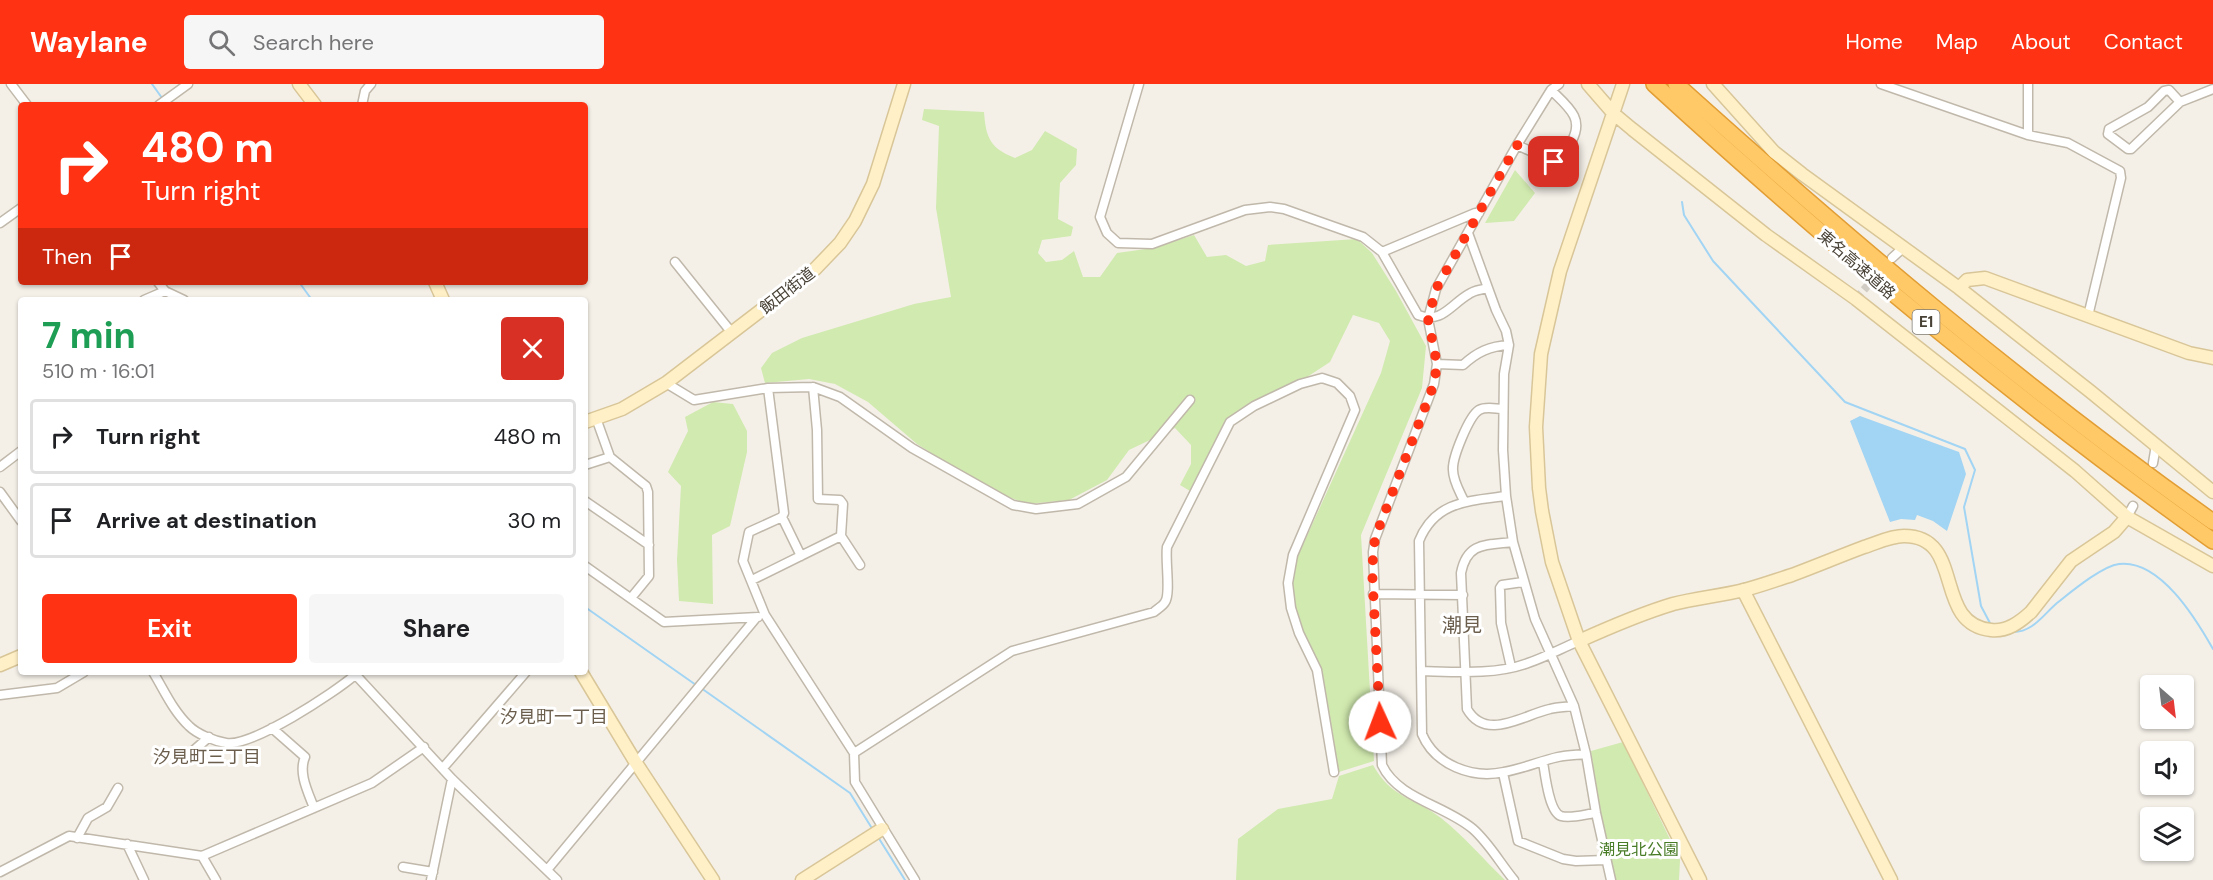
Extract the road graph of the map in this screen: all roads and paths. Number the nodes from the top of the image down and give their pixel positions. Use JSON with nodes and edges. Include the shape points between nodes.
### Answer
{"nodes":[{"id":1,"x":11,"y":84,"type":"edge"},
{"id":2,"x":188,"y":84,"type":"edge"},
{"id":3,"x":299,"y":84,"type":"edge"},
{"id":4,"x":904,"y":84,"type":"edge"},
{"id":5,"x":1139,"y":84,"type":"edge"},
{"id":6,"x":1559,"y":84,"type":"edge"},
{"id":7,"x":1588,"y":84,"type":"edge"},
{"id":8,"x":1623,"y":84,"type":"edge"},
{"id":9,"x":1654,"y":84,"type":"edge"},
{"id":10,"x":1676,"y":84,"type":"edge"},
{"id":11,"x":1713,"y":84,"type":"edge"},
{"id":12,"x":1881,"y":84,"type":"edge"},
{"id":13,"x":2028,"y":84,"type":"edge"},
{"id":14,"x":367,"y":85,"type":"edge"},
{"id":15,"x":2213,"y":89,"type":"edge"},
{"id":16,"x":1551,"y":90,"type":"junction"},
{"id":17,"x":25,"y":102,"type":"edge"},
{"id":18,"x":163,"y":102,"type":"edge"},
{"id":19,"x":313,"y":102,"type":"edge"},
{"id":20,"x":363,"y":102,"type":"edge"},
{"id":21,"x":2180,"y":102,"type":"junction"},
{"id":22,"x":1614,"y":114,"type":"junction"},
{"id":23,"x":2028,"y":135,"type":"junction"},
{"id":24,"x":1517,"y":145,"type":"junction"},
{"id":25,"x":18,"y":210,"type":"edge"},
{"id":26,"x":1479,"y":213,"type":"junction"},
{"id":27,"x":0,"y":223,"type":"edge"},
{"id":28,"x":1468,"y":233,"type":"junction"},
{"id":29,"x":1904,"y":247,"type":"junction"},
{"id":30,"x":1382,"y":252,"type":"junction"},
{"id":31,"x":1892,"y":258,"type":"dead end"},
{"id":32,"x":675,"y":262,"type":"dead end"},
{"id":33,"x":160,"y":285,"type":"edge"},
{"id":34,"x":1487,"y":288,"type":"junction"},
{"id":35,"x":1959,"y":288,"type":"junction"},
{"id":36,"x":165,"y":291,"type":"junction"},
{"id":37,"x":151,"y":297,"type":"edge"},
{"id":38,"x":178,"y":297,"type":"edge"},
{"id":39,"x":2088,"y":316,"type":"junction"},
{"id":40,"x":1428,"y":319,"type":"junction"},
{"id":41,"x":732,"y":333,"type":"junction"},
{"id":42,"x":1509,"y":345,"type":"junction"},
{"id":43,"x":2213,"y":358,"type":"edge"},
{"id":44,"x":1437,"y":364,"type":"junction"},
{"id":45,"x":666,"y":383,"type":"junction"},
{"id":46,"x":813,"y":387,"type":"junction"},
{"id":47,"x":768,"y":388,"type":"junction"},
{"id":48,"x":1190,"y":400,"type":"dead end"},
{"id":49,"x":1503,"y":409,"type":"junction"},
{"id":50,"x":591,"y":420,"type":"edge"},
{"id":51,"x":2156,"y":445,"type":"junction"},
{"id":52,"x":18,"y":453,"type":"edge"},
{"id":53,"x":610,"y":457,"type":"junction"},
{"id":54,"x":2153,"y":463,"type":"dead end"},
{"id":55,"x":588,"y":464,"type":"edge"},
{"id":56,"x":0,"y":467,"type":"edge"},
{"id":57,"x":0,"y":492,"type":"edge"},
{"id":58,"x":2213,"y":492,"type":"edge"},
{"id":59,"x":1506,"y":496,"type":"junction"},
{"id":60,"x":1464,"y":501,"type":"junction"},
{"id":61,"x":588,"y":503,"type":"edge"},
{"id":62,"x":2133,"y":506,"type":"dead end"},
{"id":63,"x":18,"y":517,"type":"edge"},
{"id":64,"x":782,"y":517,"type":"junction"},
{"id":65,"x":2127,"y":517,"type":"junction"},
{"id":66,"x":2213,"y":522,"type":"edge"},
{"id":67,"x":841,"y":536,"type":"junction"},
{"id":68,"x":2213,"y":541,"type":"edge"},
{"id":69,"x":1513,"y":542,"type":"junction"},
{"id":70,"x":648,"y":545,"type":"junction"},
{"id":71,"x":801,"y":556,"type":"junction"},
{"id":72,"x":860,"y":565,"type":"dead end"},
{"id":73,"x":2213,"y":566,"type":"edge"},
{"id":74,"x":588,"y":568,"type":"edge"},
{"id":75,"x":752,"y":580,"type":"junction"},
{"id":76,"x":1523,"y":582,"type":"junction"},
{"id":77,"x":1743,"y":590,"type":"junction"},
{"id":78,"x":1373,"y":594,"type":"junction"},
{"id":79,"x":1420,"y":594,"type":"junction"},
{"id":80,"x":1463,"y":595,"type":"junction"},
{"id":81,"x":632,"y":598,"type":"junction"},
{"id":82,"x":761,"y":616,"type":"junction"},
{"id":83,"x":1579,"y":641,"type":"junction"},
{"id":84,"x":1550,"y":654,"type":"junction"},
{"id":85,"x":18,"y":657,"type":"edge"},
{"id":86,"x":0,"y":665,"type":"edge"},
{"id":87,"x":1511,"y":668,"type":"junction"},
{"id":88,"x":1423,"y":671,"type":"junction"},
{"id":89,"x":1466,"y":672,"type":"junction"},
{"id":90,"x":79,"y":675,"type":"edge"},
{"id":91,"x":155,"y":675,"type":"edge"},
{"id":92,"x":352,"y":675,"type":"edge"},
{"id":93,"x":356,"y":675,"type":"edge"},
{"id":94,"x":523,"y":675,"type":"edge"},
{"id":95,"x":583,"y":675,"type":"edge"},
{"id":96,"x":0,"y":694,"type":"edge"},
{"id":97,"x":1574,"y":706,"type":"junction"},
{"id":98,"x":272,"y":728,"type":"junction"},
{"id":99,"x":209,"y":737,"type":"junction"},
{"id":100,"x":424,"y":747,"type":"junction"},
{"id":101,"x":854,"y":753,"type":"junction"},
{"id":102,"x":1586,"y":754,"type":"junction"},
{"id":103,"x":185,"y":758,"type":"dead end"},
{"id":104,"x":1543,"y":762,"type":"junction"},
{"id":105,"x":636,"y":763,"type":"junction"},
{"id":106,"x":443,"y":768,"type":"junction"},
{"id":107,"x":1334,"y":772,"type":"dead end"},
{"id":108,"x":1503,"y":773,"type":"junction"},
{"id":109,"x":452,"y":779,"type":"junction"},
{"id":110,"x":118,"y":788,"type":"dead end"},
{"id":111,"x":314,"y":808,"type":"junction"},
{"id":112,"x":1596,"y":813,"type":"junction"},
{"id":113,"x":882,"y":829,"type":"junction"},
{"id":114,"x":77,"y":838,"type":"junction"},
{"id":115,"x":127,"y":844,"type":"junction"},
{"id":116,"x":202,"y":856,"type":"junction"},
{"id":117,"x":1606,"y":860,"type":"junction"},
{"id":118,"x":403,"y":867,"type":"dead end"},
{"id":119,"x":547,"y":870,"type":"junction"},
{"id":120,"x":0,"y":872,"type":"edge"},
{"id":121,"x":432,"y":876,"type":"edge"},
{"id":122,"x":144,"y":880,"type":"edge"},
{"id":123,"x":216,"y":880,"type":"edge"},
{"id":124,"x":557,"y":880,"type":"edge"},
{"id":125,"x":713,"y":880,"type":"edge"},
{"id":126,"x":802,"y":880,"type":"edge"},
{"id":127,"x":915,"y":880,"type":"edge"},
{"id":128,"x":1514,"y":880,"type":"edge"},
{"id":129,"x":1611,"y":880,"type":"edge"},
{"id":130,"x":1700,"y":880,"type":"edge"},
{"id":131,"x":1892,"y":880,"type":"edge"}],
"edges":[{"from":1,"to":17,"type":"street"},
{"from":2,"to":18,"type":"street"},
{"from":3,"to":19,"type":"street"},
{"from":4,"to":41,"type":"street","name":"飯田街道","via":[[873,184],[840,243],[815,269]]},
{"from":5,"to":30,"type":"street","via":[[1100,218],[1118,243],[1152,244],[1245,210],[1270,207],[1363,237]]},
{"from":6,"to":16,"type":"street"},
{"from":7,"to":22,"type":"street"},
{"from":8,"to":22,"type":"street"},
{"from":9,"to":68,"type":"highway","name":"東名高速道路","number":"E1","via":[[1901,302]]},
{"from":10,"to":66,"type":"highway","name":"東名高速道路","number":"E1","via":[[1897,279],[2083,426]]},
{"from":11,"to":29,"type":"street","via":[[1774,153]]},
{"from":12,"to":23,"type":"street"},
{"from":13,"to":23,"type":"street"},
{"from":14,"to":20,"type":"street"},
{"from":15,"to":21,"type":"street"},
{"from":16,"to":24,"type":"street"},
{"from":16,"to":24,"type":"street","via":[[1574,116],[1576,124],[1563,155],[1554,162]]},
{"from":21,"to":21,"type":"street","via":[[2169,90],[2164,91],[2148,107],[2109,129],[2108,134],[2132,149]]},
{"from":22,"to":65,"type":"street","via":[[1766,235],[1856,299]]},
{"from":22,"to":83,"type":"street","via":[[1560,272],[1540,354],[1538,384],[1536,427],[1542,511],[1552,562]]},
{"from":23,"to":39,"type":"street","via":[[2068,142],[2120,171]]},
{"from":24,"to":26,"type":"street"},
{"from":25,"to":27,"type":"street"},
{"from":26,"to":28,"type":"street"},
{"from":26,"to":30,"type":"street"},
{"from":28,"to":34,"type":"street"},
{"from":28,"to":40,"type":"street","via":[[1436,289]]},
{"from":29,"to":31,"type":"street"},
{"from":29,"to":35,"type":"street"},
{"from":30,"to":40,"type":"street","via":[[1418,315]]},
{"from":32,"to":41,"type":"street"},
{"from":33,"to":36,"type":"street"},
{"from":34,"to":40,"type":"street","via":[[1471,292],[1438,317]]},
{"from":34,"to":42,"type":"street"},
{"from":35,"to":39,"type":"street","via":[[1967,280],[1985,278]]},
{"from":35,"to":51,"type":"street"},
{"from":36,"to":37,"type":"street"},
{"from":36,"to":38,"type":"street"},
{"from":39,"to":43,"type":"street","via":[[2188,353]]},
{"from":40,"to":44,"type":"street"},
{"from":41,"to":45,"type":"street","name":"飯田街道"},
{"from":42,"to":44,"type":"street","via":[[1493,346],[1463,365]]},
{"from":42,"to":49,"type":"street"},
{"from":44,"to":78,"type":"street","via":[[1434,384],[1375,538]]},
{"from":45,"to":47,"type":"street","via":[[694,400]]},
{"from":45,"to":50,"type":"street","name":"飯田街道","via":[[622,409]]},
{"from":46,"to":47,"type":"street"},
{"from":46,"to":48,"type":"street","via":[[840,397],[912,448],[1013,505],[1036,509],[1078,504],[1126,477]]},
{"from":46,"to":67,"type":"street","via":[[818,499],[840,500],[843,504]]},
{"from":47,"to":64,"type":"street"},
{"from":49,"to":59,"type":"street"},
{"from":49,"to":60,"type":"street","via":[[1484,408],[1470,419],[1453,463]]},
{"from":50,"to":53,"type":"street"},
{"from":51,"to":54,"type":"street"},
{"from":51,"to":58,"type":"street"},
{"from":52,"to":56,"type":"street"},
{"from":53,"to":55,"type":"street"},
{"from":53,"to":70,"type":"street","via":[[646,486]]},
{"from":57,"to":63,"type":"street"},
{"from":59,"to":60,"type":"street"},
{"from":59,"to":69,"type":"street"},
{"from":60,"to":79,"type":"street","via":[[1435,515],[1422,534]]},
{"from":61,"to":70,"type":"street"},
{"from":62,"to":65,"type":"street"},
{"from":64,"to":71,"type":"street"},
{"from":64,"to":75,"type":"street","via":[[747,534],[743,561]]},
{"from":65,"to":73,"type":"street"},
{"from":65,"to":77,"type":"street","via":[[2114,532],[2071,561],[2031,612],[2005,630],[1979,628],[1962,616],[1939,554],[1914,537],[1895,536]]},
{"from":67,"to":71,"type":"street"},
{"from":67,"to":72,"type":"street"},
{"from":69,"to":76,"type":"street"},
{"from":69,"to":80,"type":"street","via":[[1482,546],[1468,553],[1461,573]]},
{"from":70,"to":81,"type":"street","via":[[649,576]]},
{"from":71,"to":75,"type":"street"},
{"from":74,"to":81,"type":"street"},
{"from":75,"to":82,"type":"street"},
{"from":76,"to":84,"type":"street"},
{"from":76,"to":87,"type":"street","via":[[1500,588],[1501,623]]},
{"from":77,"to":83,"type":"street","via":[[1673,604]]},
{"from":77,"to":131,"type":"street"},
{"from":78,"to":79,"type":"street"},
{"from":78,"to":128,"type":"street","via":[[1385,772],[1400,787],[1472,828]]},
{"from":79,"to":80,"type":"street"},
{"from":79,"to":88,"type":"street"},
{"from":80,"to":89,"type":"street"},
{"from":81,"to":82,"type":"street","via":[[664,622]]},
{"from":82,"to":101,"type":"street"},
{"from":82,"to":105,"type":"street"},
{"from":83,"to":84,"type":"street"},
{"from":83,"to":130,"type":"street"},
{"from":84,"to":87,"type":"street"},
{"from":84,"to":97,"type":"street"},
{"from":85,"to":86,"type":"street"},
{"from":87,"to":89,"type":"street"},
{"from":88,"to":89,"type":"street"},
{"from":88,"to":108,"type":"street","via":[[1422,734],[1430,750],[1464,770]]},
{"from":89,"to":97,"type":"street","via":[[1467,709],[1484,724],[1512,723],[1551,709]]},
{"from":90,"to":96,"type":"street","via":[[57,688]]},
{"from":91,"to":99,"type":"street","via":[[188,725]]},
{"from":92,"to":98,"type":"street","via":[[335,691]]},
{"from":93,"to":100,"type":"street"},
{"from":94,"to":106,"type":"street"},
{"from":95,"to":105,"type":"street"},
{"from":97,"to":102,"type":"street"},
{"from":98,"to":99,"type":"street","via":[[239,742],[226,743]]},
{"from":98,"to":111,"type":"street","via":[[305,757],[302,773]]},
{"from":99,"to":103,"type":"street"},
{"from":100,"to":106,"type":"street"},
{"from":100,"to":111,"type":"street","via":[[372,783]]},
{"from":101,"to":107,"type":"street","via":[[1012,651],[1154,612],[1166,601],[1169,589],[1167,547],[1230,422],[1263,401],[1322,378],[1337,383],[1350,396],[1355,410],[1293,555],[1287,583],[1299,633],[1317,670]]},
{"from":101,"to":113,"type":"street","via":[[855,783]]},
{"from":102,"to":104,"type":"street"},
{"from":102,"to":112,"type":"street"},
{"from":104,"to":108,"type":"street"},
{"from":104,"to":112,"type":"street","via":[[1550,800],[1557,814],[1563,817]]},
{"from":105,"to":119,"type":"street"},
{"from":105,"to":125,"type":"street"},
{"from":106,"to":109,"type":"street"},
{"from":108,"to":117,"type":"street","via":[[1518,841],[1563,859]]},
{"from":109,"to":119,"type":"street"},
{"from":109,"to":121,"type":"street"},
{"from":110,"to":114,"type":"street","via":[[107,807],[88,818]]},
{"from":111,"to":116,"type":"street"},
{"from":112,"to":117,"type":"street"},
{"from":113,"to":126,"type":"street"},
{"from":113,"to":127,"type":"street"},
{"from":114,"to":115,"type":"street"},
{"from":114,"to":120,"type":"street","via":[[69,836]]},
{"from":115,"to":116,"type":"street"},
{"from":115,"to":122,"type":"street"},
{"from":116,"to":123,"type":"street"},
{"from":117,"to":129,"type":"street"},
{"from":118,"to":121,"type":"street"},
{"from":119,"to":124,"type":"street"}]}
